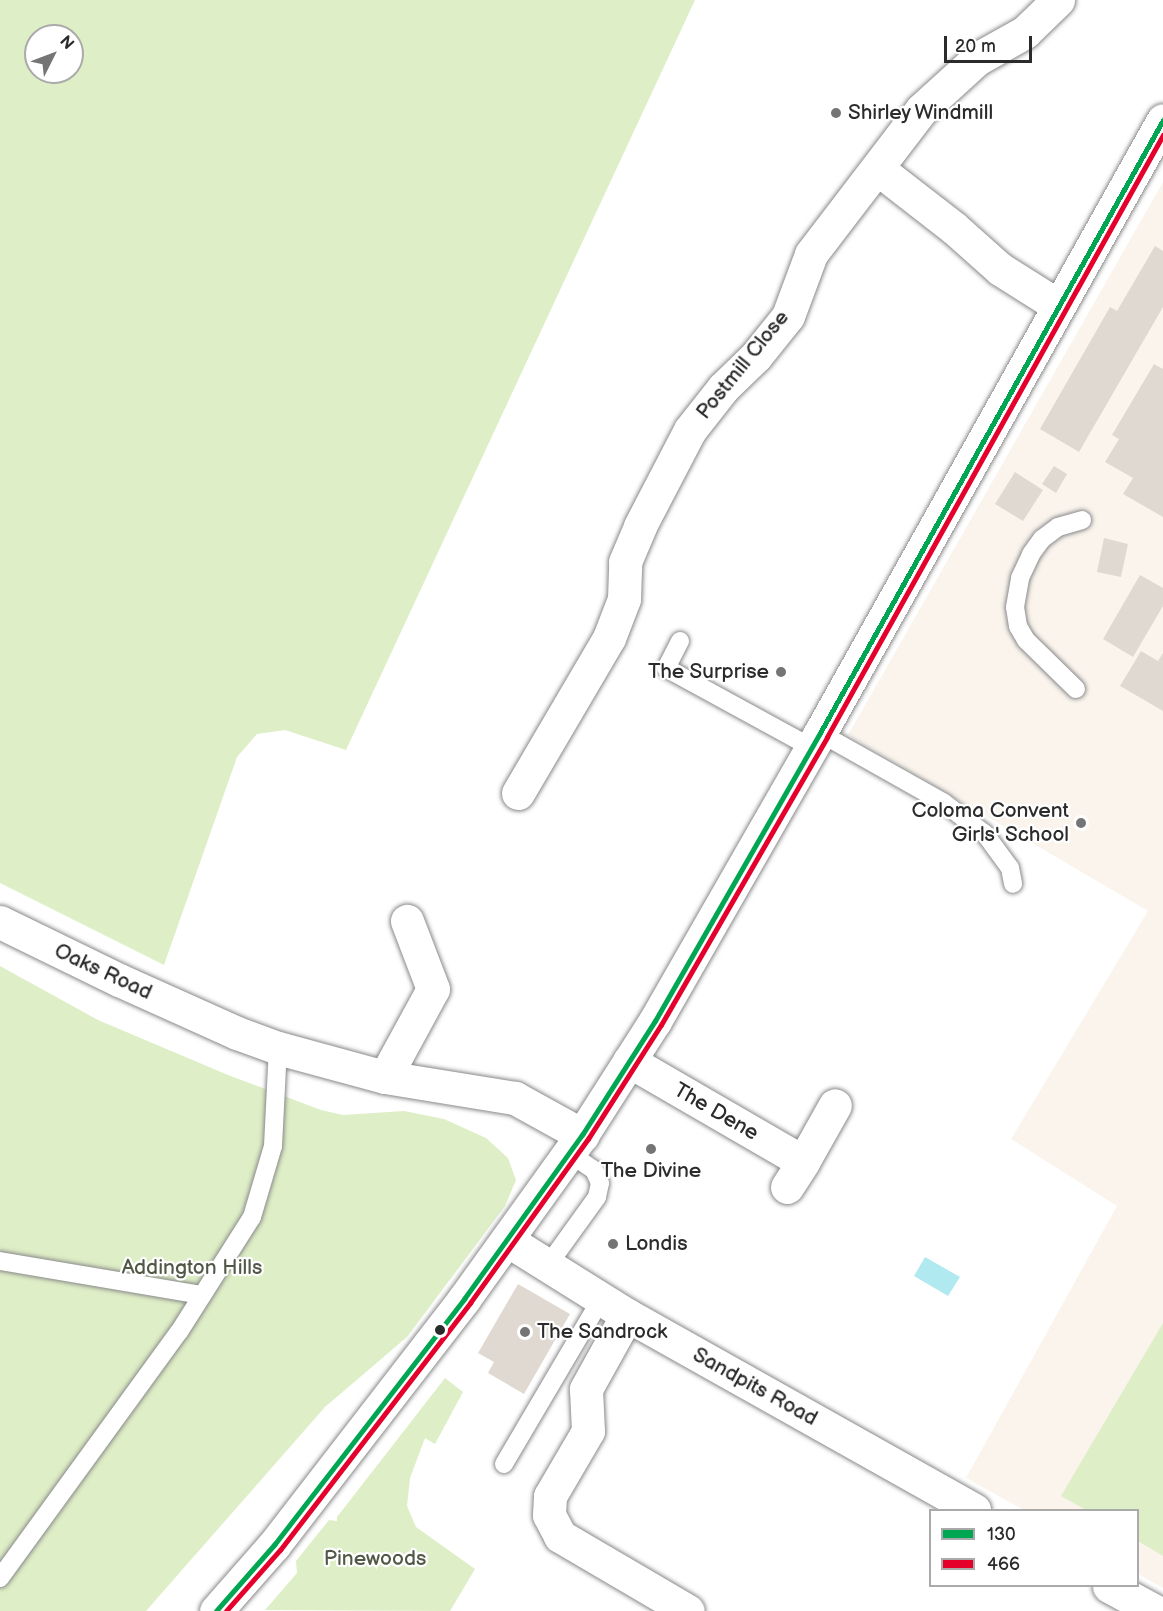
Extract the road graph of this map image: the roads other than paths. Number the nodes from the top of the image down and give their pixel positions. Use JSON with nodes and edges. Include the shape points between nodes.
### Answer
{"nodes":[{"id":1,"x":1058,"y":0,"type":"edge"},
{"id":2,"x":1163,"y":120,"type":"edge"},
{"id":3,"x":878,"y":169,"type":"junction"},
{"id":4,"x":1057,"y":306,"type":"junction"},
{"id":5,"x":1082,"y":520,"type":"dead end"},
{"id":6,"x":680,"y":641,"type":"dead end"},
{"id":7,"x":1076,"y":688,"type":"dead end"},
{"id":8,"x":816,"y":740,"type":"junction"},
{"id":9,"x":518,"y":793,"type":"dead end"},
{"id":10,"x":1012,"y":884,"type":"dead end"},
{"id":11,"x":407,"y":921,"type":"dead end"},
{"id":12,"x":0,"y":922,"type":"edge"},
{"id":13,"x":278,"y":1048,"type":"junction"},
{"id":14,"x":629,"y":1062,"type":"junction"},
{"id":15,"x":385,"y":1077,"type":"junction"},
{"id":16,"x":835,"y":1105,"type":"dead end"},
{"id":17,"x":575,"y":1144,"type":"junction"},
{"id":18,"x":507,"y":1240,"type":"junction"},
{"id":19,"x":0,"y":1261,"type":"edge"},
{"id":20,"x":548,"y":1265,"type":"junction"},
{"id":21,"x":202,"y":1295,"type":"junction"},
{"id":22,"x":614,"y":1307,"type":"junction"},
{"id":23,"x":504,"y":1464,"type":"dead end"},
{"id":24,"x":972,"y":1509,"type":"edge"},
{"id":25,"x":0,"y":1578,"type":"edge"},
{"id":26,"x":1111,"y":1587,"type":"edge"},
{"id":27,"x":216,"y":1611,"type":"edge"},
{"id":28,"x":688,"y":1611,"type":"edge"},
{"id":29,"x":1155,"y":1611,"type":"edge"}],
"edges":[{"from":1,"to":3,"type":"street","name":"Postmill Close","via":[[1025,32],[977,59],[921,110]]},
{"from":2,"to":4,"type":"street"},
{"from":3,"to":4,"type":"street","via":[[1000,269]]},
{"from":3,"to":9,"type":"street","name":"Postmill Close","via":[[811,254],[788,316],[690,430],[625,562],[624,600],[609,638]]},
{"from":4,"to":8,"type":"street"},
{"from":5,"to":7,"type":"lane","via":[[1058,527],[1042,539],[1020,578],[1015,607],[1018,626],[1026,640]]},
{"from":6,"to":8,"type":"lane","via":[[666,668]]},
{"from":8,"to":10,"type":"lane","via":[[944,803],[985,834],[1010,868]]},
{"from":8,"to":14,"type":"street"},
{"from":11,"to":15,"type":"street","via":[[433,989]]},
{"from":12,"to":13,"type":"street","name":"Oaks Road","via":[[119,980]]},
{"from":13,"to":15,"type":"street","name":"Oaks Road"},
{"from":13,"to":21,"type":"lane","via":[[273,1146],[252,1217]]},
{"from":14,"to":16,"type":"street","name":"The Dene","via":[[795,1174]]},
{"from":14,"to":17,"type":"street"},
{"from":15,"to":17,"type":"street","name":"Oaks Road","via":[[516,1098]]},
{"from":17,"to":18,"type":"street"},
{"from":17,"to":20,"type":"lane","via":[[600,1184],[597,1197]]},
{"from":18,"to":20,"type":"street","name":"Sandpits Road"},
{"from":18,"to":27,"type":"street","via":[[274,1545]]},
{"from":19,"to":21,"type":"lane"},
{"from":20,"to":22,"type":"street","name":"Sandpits Road"},
{"from":21,"to":25,"type":"lane"},
{"from":22,"to":23,"type":"lane"},
{"from":22,"to":24,"type":"street","name":"Sandpits Road"},
{"from":22,"to":28,"type":"street","via":[[586,1389],[588,1431],[550,1496],[549,1515],[560,1536]]},
{"from":26,"to":29,"type":"street"}]}
